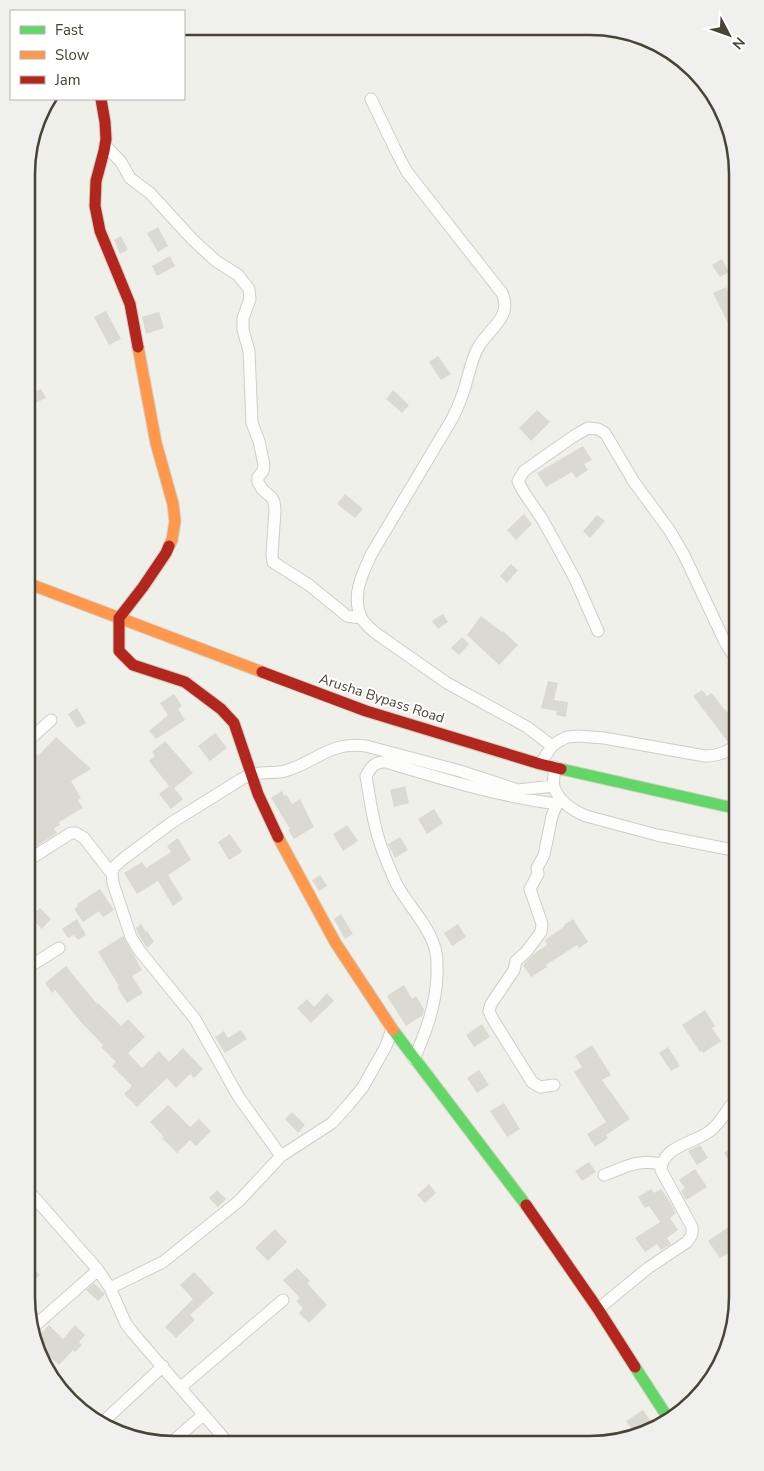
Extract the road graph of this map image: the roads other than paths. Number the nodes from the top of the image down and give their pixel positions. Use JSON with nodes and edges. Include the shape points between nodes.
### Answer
{"nodes":[{"id":1,"x":371,"y":99,"type":"dead end"},
{"id":2,"x":101,"y":100,"type":"edge"},
{"id":3,"x":105,"y":145,"type":"junction"},
{"id":4,"x":35,"y":586,"type":"edge"},
{"id":5,"x":119,"y":618,"type":"junction"},
{"id":6,"x":361,"y":618,"type":"junction"},
{"id":7,"x":598,"y":631,"type":"dead end"},
{"id":8,"x":725,"y":642,"type":"junction"},
{"id":9,"x":729,"y":643,"type":"edge"},
{"id":10,"x":729,"y":648,"type":"edge"},
{"id":11,"x":51,"y":720,"type":"dead end"},
{"id":12,"x":35,"y":735,"type":"edge"},
{"id":13,"x":552,"y":746,"type":"junction"},
{"id":14,"x":729,"y":751,"type":"edge"},
{"id":15,"x":540,"y":764,"type":"junction"},
{"id":16,"x":554,"y":767,"type":"junction"},
{"id":17,"x":251,"y":774,"type":"junction"},
{"id":18,"x":554,"y":786,"type":"junction"},
{"id":19,"x":558,"y":801,"type":"junction"},
{"id":20,"x":729,"y":807,"type":"edge"},
{"id":21,"x":729,"y":850,"type":"edge"},
{"id":22,"x":35,"y":856,"type":"edge"},
{"id":23,"x":112,"y":874,"type":"junction"},
{"id":24,"x":59,"y":948,"type":"dead end"},
{"id":25,"x":35,"y":963,"type":"edge"},
{"id":26,"x":392,"y":1029,"type":"junction"},
{"id":27,"x":414,"y":1059,"type":"junction"},
{"id":28,"x":554,"y":1085,"type":"dead end"},
{"id":29,"x":729,"y":1107,"type":"edge"},
{"id":30,"x":282,"y":1156,"type":"junction"},
{"id":31,"x":661,"y":1164,"type":"junction"},
{"id":32,"x":604,"y":1176,"type":"dead end"},
{"id":33,"x":35,"y":1198,"type":"edge"},
{"id":34,"x":98,"y":1270,"type":"junction"},
{"id":35,"x":110,"y":1288,"type":"junction"},
{"id":36,"x":282,"y":1300,"type":"dead end"},
{"id":37,"x":598,"y":1309,"type":"junction"},
{"id":38,"x":38,"y":1324,"type":"edge"},
{"id":39,"x":163,"y":1366,"type":"junction"},
{"id":40,"x":181,"y":1387,"type":"junction"},
{"id":41,"x":665,"y":1414,"type":"edge"},
{"id":42,"x":203,"y":1416,"type":"junction"},
{"id":43,"x":107,"y":1418,"type":"edge"},
{"id":44,"x":180,"y":1436,"type":"edge"},
{"id":45,"x":218,"y":1436,"type":"edge"}],
"edges":[{"from":1,"to":6,"type":"street","via":[[407,172],[502,293],[506,308],[473,359],[452,419],[372,552],[358,592]]},
{"from":2,"to":3,"type":"street"},
{"from":3,"to":5,"type":"street","via":[[94,189],[97,218],[100,234],[130,304],[150,415],[175,521],[166,553]]},
{"from":3,"to":6,"type":"street","via":[[130,178],[150,193],[216,261],[238,275],[249,289],[243,330],[249,351],[252,423],[264,465],[258,482],[274,502],[273,562],[346,616]]},
{"from":4,"to":5,"type":"street","name":"Arusha Bypass Road"},
{"from":5,"to":15,"type":"street","name":"Arusha Bypass Road","via":[[366,711]]},
{"from":5,"to":17,"type":"street","via":[[118,644],[122,655],[133,665],[185,682],[224,712],[234,723]]},
{"from":6,"to":13,"type":"street","via":[[377,634],[447,683],[527,727]]},
{"from":7,"to":8,"type":"street","via":[[575,579],[518,481],[524,471],[588,428],[605,434],[634,482],[670,531]]},
{"from":8,"to":9,"type":"street"},
{"from":8,"to":10,"type":"street"},
{"from":11,"to":12,"type":"street"},
{"from":13,"to":14,"type":"street","via":[[566,737],[578,736],[704,756]]},
{"from":13,"to":15,"type":"street"},
{"from":15,"to":16,"type":"street","name":"Arusha Bypass Road"},
{"from":16,"to":18,"type":"street"},
{"from":16,"to":20,"type":"street","name":"Arusha Bypass Road"},
{"from":17,"to":18,"type":"street","via":[[286,771],[329,750],[352,744],[441,766],[518,790]]},
{"from":17,"to":23,"type":"street","via":[[171,823],[116,864]]},
{"from":17,"to":26,"type":"street","via":[[281,844],[307,892]]},
{"from":18,"to":19,"type":"street"},
{"from":19,"to":21,"type":"street","via":[[586,816]]},
{"from":19,"to":27,"type":"street","via":[[526,800],[379,761],[373,764],[366,776],[383,851],[397,884],[434,944],[437,959],[432,1012]]},
{"from":19,"to":28,"type":"street","via":[[544,855],[537,868],[538,874],[530,889],[542,924],[541,932],[516,961],[514,970],[489,1011],[532,1082],[540,1087]]},
{"from":22,"to":23,"type":"street","via":[[76,833],[84,838]]},
{"from":23,"to":30,"type":"street","via":[[131,937],[195,1019],[238,1096]]},
{"from":24,"to":25,"type":"street"},
{"from":26,"to":27,"type":"street"},
{"from":26,"to":30,"type":"street","via":[[368,1079],[349,1104],[332,1123]]},
{"from":27,"to":37,"type":"street","via":[[533,1214]]},
{"from":29,"to":31,"type":"street","via":[[708,1133],[670,1152]]},
{"from":30,"to":35,"type":"street","via":[[239,1200],[163,1262]]},
{"from":31,"to":32,"type":"street","via":[[641,1162]]},
{"from":31,"to":37,"type":"street","via":[[661,1170],[692,1228],[691,1237]]},
{"from":33,"to":34,"type":"street"},
{"from":34,"to":35,"type":"street"},
{"from":34,"to":38,"type":"street"},
{"from":35,"to":39,"type":"street","via":[[126,1324]]},
{"from":36,"to":40,"type":"street"},
{"from":37,"to":41,"type":"street"},
{"from":39,"to":40,"type":"street"},
{"from":39,"to":43,"type":"street"},
{"from":40,"to":42,"type":"street"},
{"from":42,"to":44,"type":"street"},
{"from":42,"to":45,"type":"street"}]}
